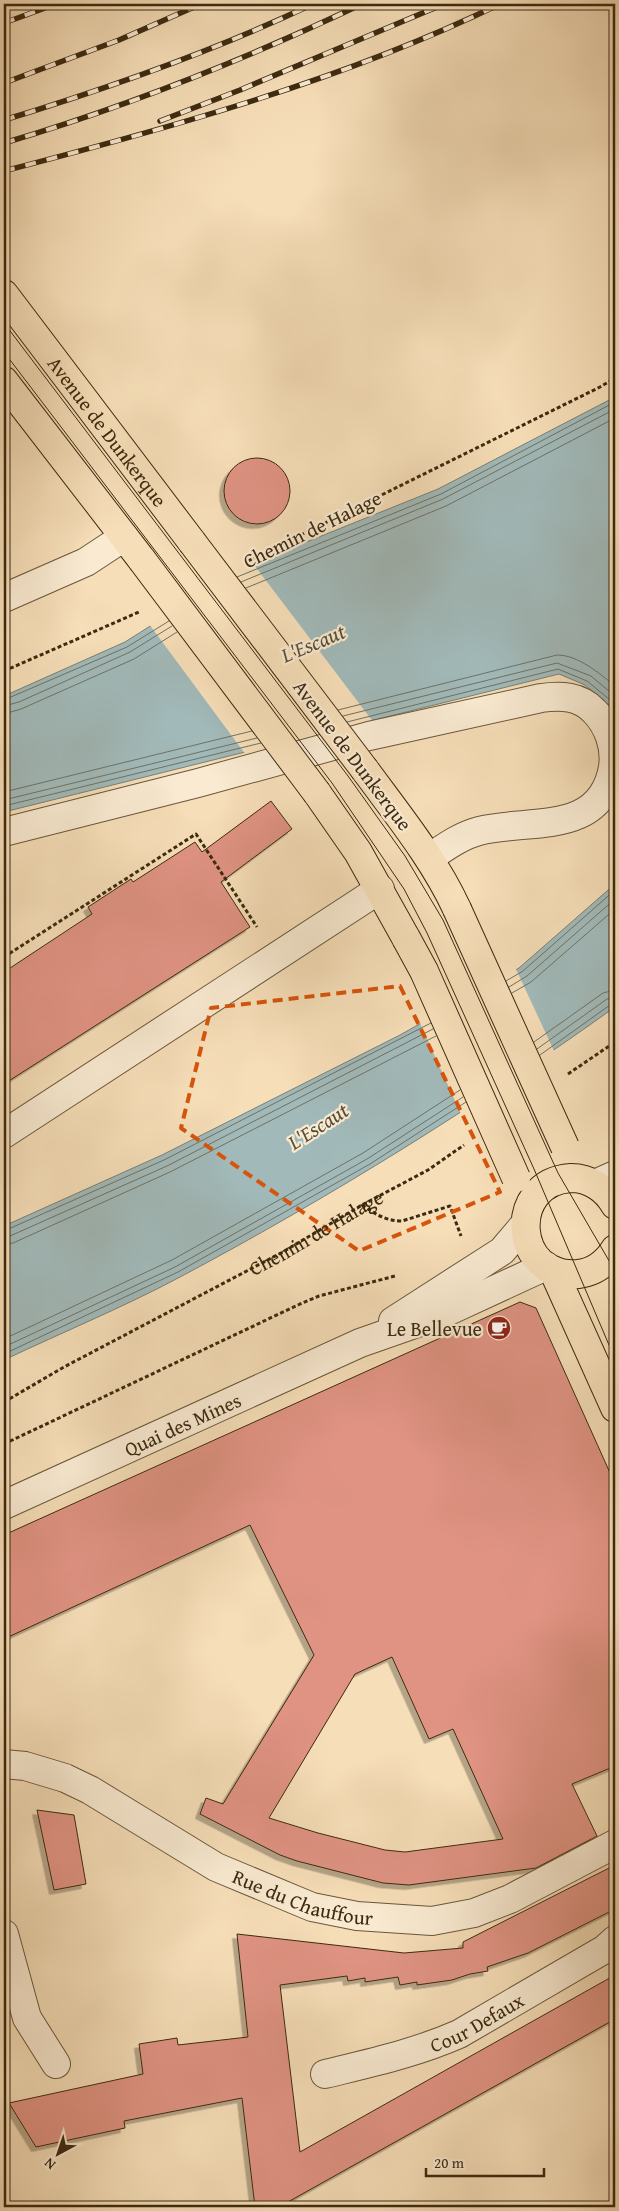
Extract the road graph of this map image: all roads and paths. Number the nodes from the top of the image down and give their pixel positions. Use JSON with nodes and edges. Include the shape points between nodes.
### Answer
{"nodes":[{"id":1,"x":4,"y":294,"type":"edge"},
{"id":2,"x":615,"y":378,"type":"edge"},
{"id":3,"x":4,"y":381,"type":"edge"},
{"id":4,"x":117,"y":528,"type":"junction"},
{"id":5,"x":246,"y":562,"type":"dead end"},
{"id":6,"x":4,"y":598,"type":"edge"},
{"id":7,"x":144,"y":610,"type":"dead end"},
{"id":8,"x":4,"y":670,"type":"edge"},
{"id":9,"x":4,"y":832,"type":"edge"},
{"id":10,"x":429,"y":858,"type":"junction"},
{"id":11,"x":380,"y":889,"type":"junction"},
{"id":12,"x":4,"y":957,"type":"edge"},
{"id":13,"x":276,"y":957,"type":"junction"},
{"id":14,"x":615,"y":1042,"type":"edge"},
{"id":15,"x":566,"y":1075,"type":"dead end"},
{"id":16,"x":4,"y":1134,"type":"edge"},
{"id":17,"x":469,"y":1142,"type":"dead end"},
{"id":18,"x":599,"y":1180,"type":"edge"},
{"id":19,"x":615,"y":1205,"type":"edge"},
{"id":20,"x":362,"y":1206,"type":"junction"},
{"id":21,"x":526,"y":1218,"type":"junction"},
{"id":22,"x":464,"y":1244,"type":"dead end"},
{"id":23,"x":615,"y":1249,"type":"edge"},
{"id":24,"x":550,"y":1268,"type":"junction"},
{"id":25,"x":397,"y":1276,"type":"dead end"},
{"id":26,"x":610,"y":1300,"type":"dead end"},
{"id":27,"x":615,"y":1312,"type":"edge"},
{"id":28,"x":360,"y":1343,"type":"junction"},
{"id":29,"x":4,"y":1402,"type":"edge"},
{"id":30,"x":615,"y":1408,"type":"edge"},
{"id":31,"x":4,"y":1444,"type":"edge"},
{"id":32,"x":4,"y":1505,"type":"edge"},
{"id":33,"x":4,"y":1764,"type":"edge"},
{"id":34,"x":615,"y":1844,"type":"edge"},
{"id":35,"x":4,"y":1934,"type":"edge"},
{"id":36,"x":615,"y":1940,"type":"edge"},
{"id":37,"x":56,"y":2064,"type":"dead end"},
{"id":38,"x":325,"y":2074,"type":"dead end"}],
"edges":[{"from":1,"to":10,"type":"main road","name":"Avenue de Dunkerque","bridge":true},
{"from":2,"to":5,"type":"path","name":"Chemin de Halage"},
{"from":3,"to":4,"type":"main road"},
{"from":4,"to":6,"type":"street","via":[[96,558]]},
{"from":4,"to":11,"type":"main road","bridge":true,"via":[[317,793]]},
{"from":7,"to":8,"type":"path"},
{"from":9,"to":10,"type":"street","via":[[370,736],[541,698],[575,699],[602,719],[613,749],[612,772],[602,793],[587,811],[569,820],[479,831]]},
{"from":10,"to":18,"type":"main road","name":"Avenue de Dunkerque","bridge":true,"via":[[457,909],[565,1147]]},
{"from":11,"to":13,"type":"street"},
{"from":11,"to":21,"type":"main road","bridge":true,"via":[[424,971],[516,1178],[526,1204]]},
{"from":12,"to":13,"type":"path","via":[[196,834]]},
{"from":13,"to":16,"type":"street"},
{"from":14,"to":15,"type":"path"},
{"from":17,"to":20,"type":"path","name":"Chemin de Halage","via":[[428,1170]]},
{"from":18,"to":19,"type":"main road","name":"Avenue de Dunkerque"},
{"from":18,"to":21,"type":"main road","via":[[572,1178],[553,1182],[538,1194]]},
{"from":20,"to":22,"type":"path","via":[[377,1216],[402,1221],[450,1206]]},
{"from":20,"to":29,"type":"path","name":"Chemin de Halage"},
{"from":21,"to":24,"type":"main road","via":[[531,1250]]},
{"from":21,"to":28,"type":"street","name":"Quai des Mines","via":[[502,1251]]},
{"from":23,"to":24,"type":"main road","via":[[608,1259],[588,1272],[568,1274]]},
{"from":24,"to":28,"type":"street","name":"Quai des Mines","via":[[440,1315]]},
{"from":24,"to":30,"type":"main road"},
{"from":25,"to":31,"type":"path","via":[[300,1304]]},
{"from":26,"to":27,"type":"path"},
{"from":28,"to":32,"type":"street","name":"Quai des Mines"},
{"from":33,"to":34,"type":"street","name":"Rue du Chauffour","via":[[25,1766],[65,1778],[216,1867],[334,1913],[432,1921],[474,1913],[510,1899]]},
{"from":35,"to":37,"type":"street","via":[[27,2018]]},
{"from":36,"to":38,"type":"street","name":"Cour Defaux","via":[[605,1949],[459,2034],[427,2048]]}]}
